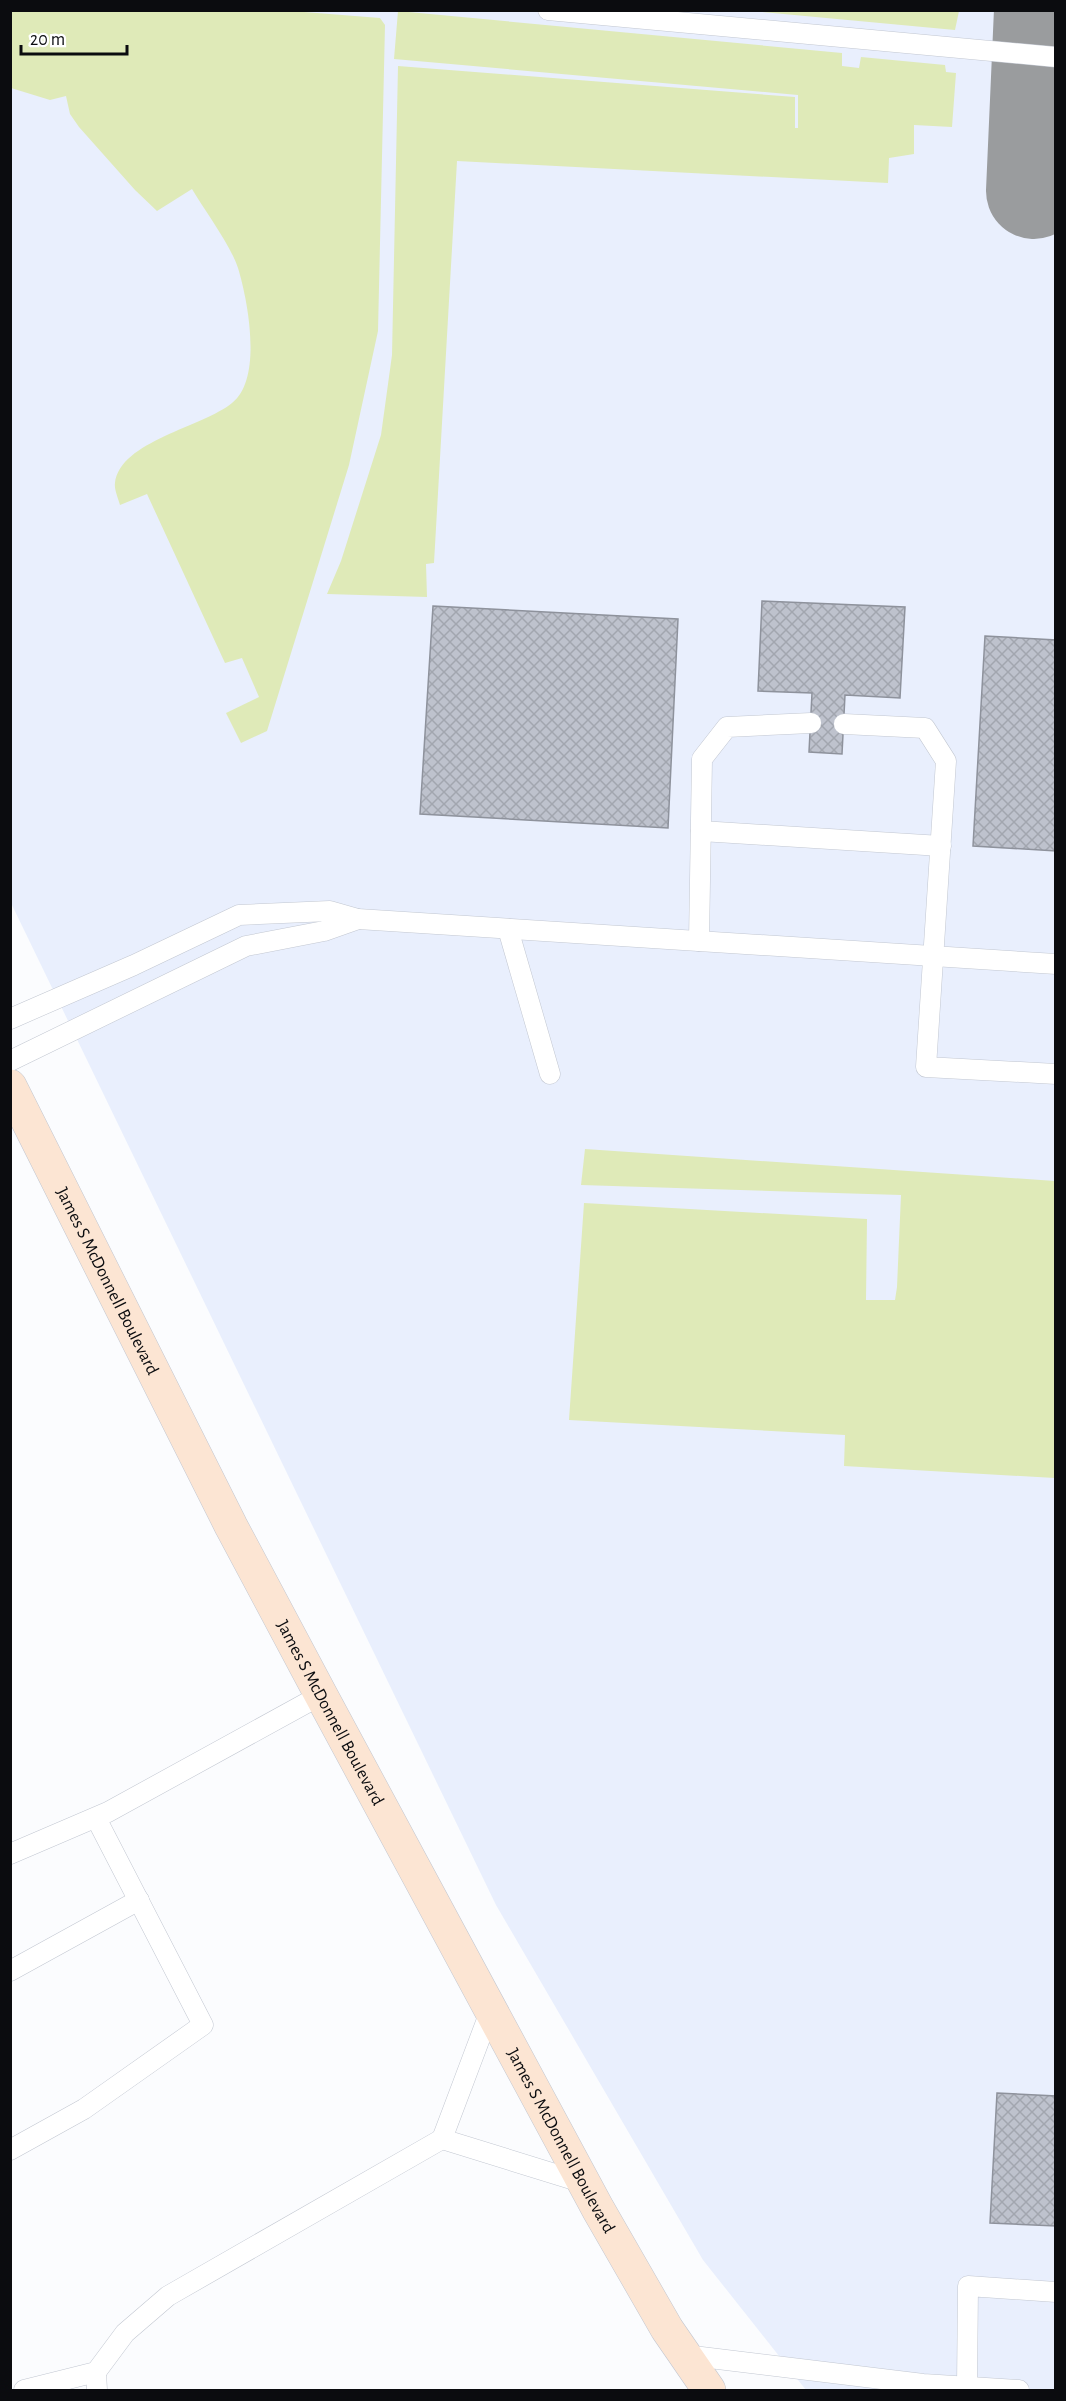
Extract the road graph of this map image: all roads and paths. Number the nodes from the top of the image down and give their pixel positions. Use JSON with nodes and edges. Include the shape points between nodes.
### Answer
{"nodes":[{"id":1,"x":548,"y":10,"type":"edge"},
{"id":2,"x":1056,"y":57,"type":"edge"},
{"id":3,"x":811,"y":723,"type":"dead end"},
{"id":4,"x":844,"y":724,"type":"dead end"},
{"id":5,"x":701,"y":831,"type":"junction"},
{"id":6,"x":941,"y":846,"type":"junction"},
{"id":7,"x":358,"y":919,"type":"junction"},
{"id":8,"x":508,"y":928,"type":"junction"},
{"id":9,"x":699,"y":941,"type":"junction"},
{"id":10,"x":934,"y":956,"type":"junction"},
{"id":11,"x":1056,"y":964,"type":"edge"},
{"id":12,"x":10,"y":1019,"type":"edge"},
{"id":13,"x":10,"y":1061,"type":"edge"},
{"id":14,"x":550,"y":1074,"type":"dead end"},
{"id":15,"x":1056,"y":1074,"type":"edge"},
{"id":16,"x":10,"y":1086,"type":"edge"},
{"id":17,"x":321,"y":1695,"type":"junction"},
{"id":18,"x":96,"y":1818,"type":"junction"},
{"id":19,"x":10,"y":1854,"type":"edge"},
{"id":20,"x":139,"y":1900,"type":"junction"},
{"id":21,"x":10,"y":1971,"type":"edge"},
{"id":22,"x":491,"y":2009,"type":"junction"},
{"id":23,"x":442,"y":2139,"type":"junction"},
{"id":24,"x":10,"y":2150,"type":"edge"},
{"id":25,"x":584,"y":2183,"type":"junction"},
{"id":26,"x":1056,"y":2292,"type":"edge"},
{"id":27,"x":667,"y":2329,"type":"junction"},
{"id":28,"x":685,"y":2355,"type":"junction"},
{"id":29,"x":96,"y":2381,"type":"edge"},
{"id":30,"x":967,"y":2387,"type":"junction"},
{"id":31,"x":916,"y":2388,"type":"edge"},
{"id":32,"x":1009,"y":2390,"type":"edge"},
{"id":33,"x":24,"y":2391,"type":"edge"},
{"id":34,"x":694,"y":2391,"type":"edge"},
{"id":35,"x":709,"y":2391,"type":"edge"}],
"edges":[{"from":1,"to":2,"type":"lane"},
{"from":3,"to":5,"type":"lane","via":[[728,727],[702,759]]},
{"from":4,"to":6,"type":"lane","via":[[925,728],[946,761]]},
{"from":5,"to":6,"type":"lane"},
{"from":5,"to":9,"type":"lane"},
{"from":6,"to":10,"type":"lane"},
{"from":7,"to":8,"type":"lane"},
{"from":7,"to":12,"type":"lane","via":[[330,911],[239,915]]},
{"from":7,"to":13,"type":"lane","via":[[324,931],[246,946]]},
{"from":8,"to":9,"type":"lane"},
{"from":8,"to":14,"type":"lane"},
{"from":9,"to":10,"type":"lane"},
{"from":10,"to":11,"type":"lane"},
{"from":10,"to":15,"type":"lane","via":[[926,1067]]},
{"from":16,"to":17,"type":"street","name":"James S McDonnell Boulevard","via":[[231,1526]]},
{"from":17,"to":18,"type":"lane"},
{"from":17,"to":22,"type":"street","name":"James S McDonnell Boulevard"},
{"from":18,"to":19,"type":"lane"},
{"from":18,"to":20,"type":"lane"},
{"from":20,"to":21,"type":"lane"},
{"from":20,"to":24,"type":"lane","via":[[203,2025],[84,2109]]},
{"from":22,"to":23,"type":"lane"},
{"from":22,"to":25,"type":"street","name":"James S McDonnell Boulevard"},
{"from":23,"to":25,"type":"lane"},
{"from":23,"to":29,"type":"lane","via":[[168,2296],[124,2333]]},
{"from":25,"to":27,"type":"street","name":"James S McDonnell Boulevard"},
{"from":26,"to":30,"type":"lane","via":[[968,2286]]},
{"from":27,"to":28,"type":"street","name":"James S McDonnell Boulevard"},
{"from":27,"to":34,"type":"street","name":"James S McDonnell Boulevard"},
{"from":28,"to":31,"type":"lane"},
{"from":28,"to":35,"type":"street","name":"James S McDonnell Boulevard"},
{"from":29,"to":33,"type":"lane"},
{"from":30,"to":31,"type":"lane"},
{"from":30,"to":32,"type":"lane"}]}
